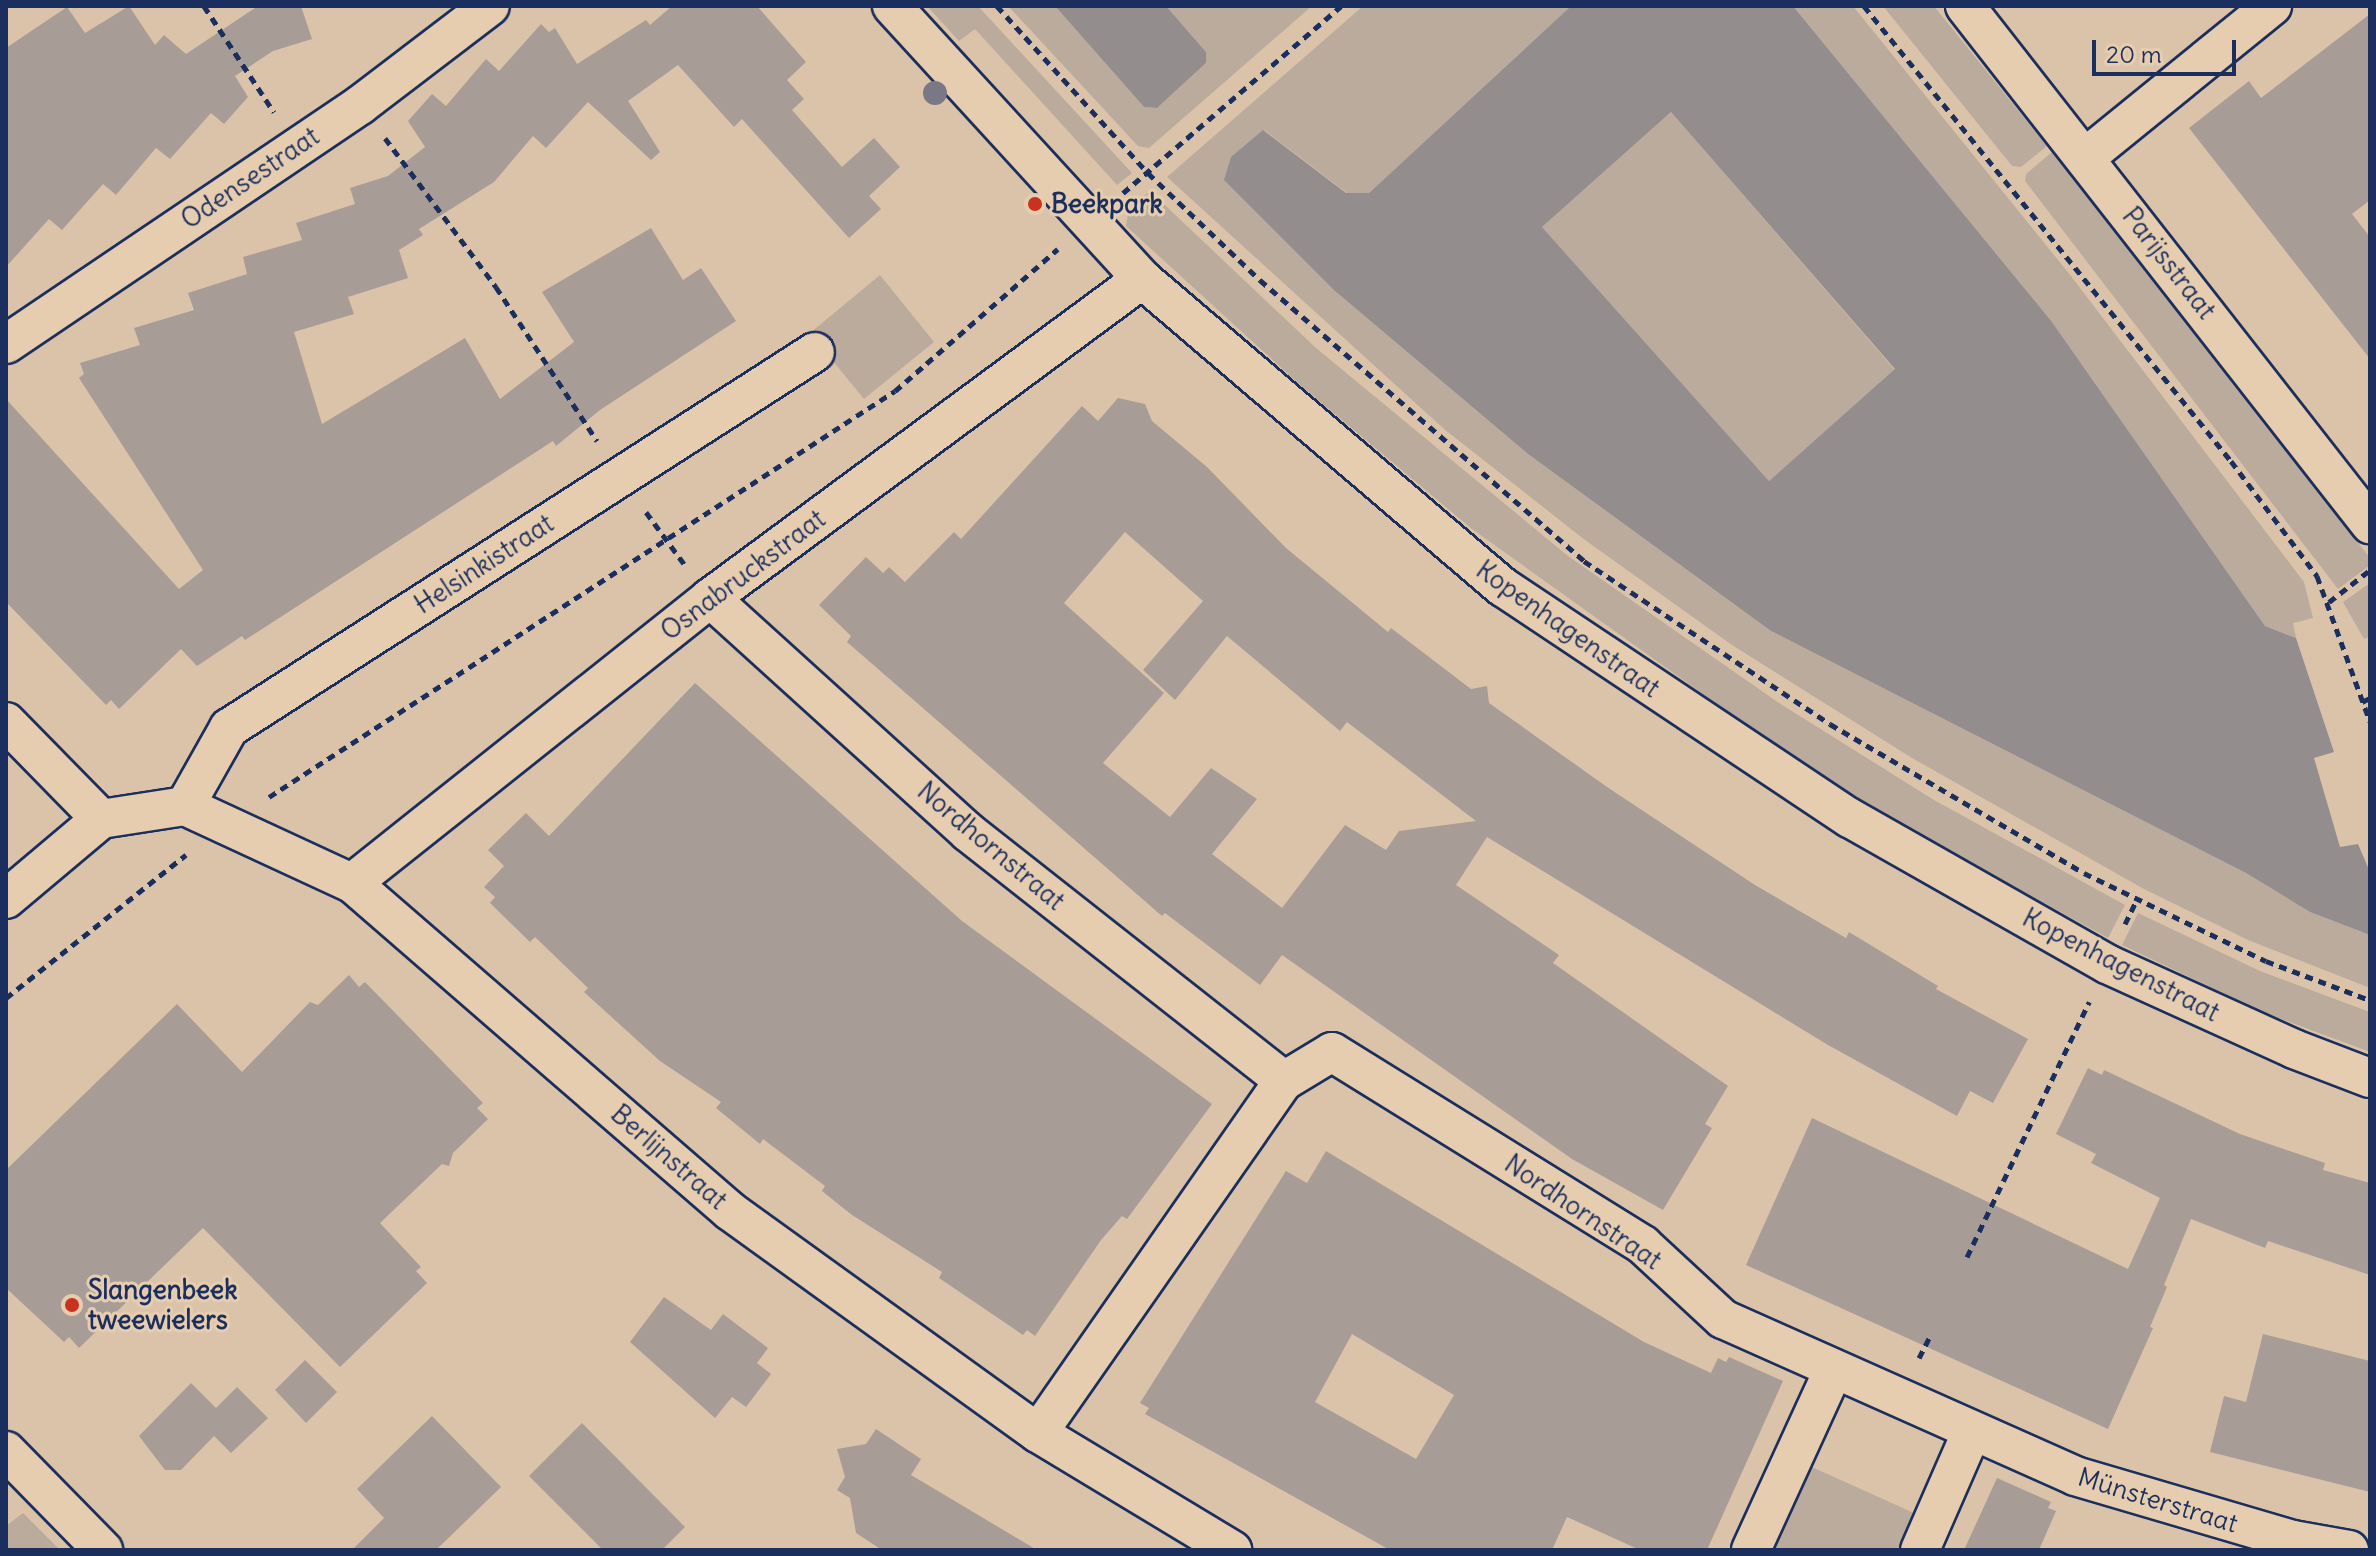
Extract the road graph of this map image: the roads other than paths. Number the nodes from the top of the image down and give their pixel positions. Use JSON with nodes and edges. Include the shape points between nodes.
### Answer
{"nodes":[{"id":1,"x":490,"y":6,"type":"edge"},
{"id":2,"x":892,"y":6,"type":"edge"},
{"id":3,"x":1965,"y":6,"type":"edge"},
{"id":4,"x":2272,"y":6,"type":"edge"},
{"id":5,"x":2086,"y":157,"type":"junction"},
{"id":6,"x":1142,"y":279,"type":"junction"},
{"id":7,"x":6,"y":344,"type":"edge"},
{"id":8,"x":815,"y":352,"type":"dead end"},
{"id":9,"x":2370,"y":524,"type":"edge"},
{"id":10,"x":710,"y":598,"type":"junction"},
{"id":11,"x":6,"y":722,"type":"edge"},
{"id":12,"x":185,"y":806,"type":"junction"},
{"id":13,"x":101,"y":819,"type":"junction"},
{"id":14,"x":352,"y":883,"type":"junction"},
{"id":15,"x":6,"y":899,"type":"edge"},
{"id":16,"x":2370,"y":1078,"type":"edge"},
{"id":17,"x":1284,"y":1081,"type":"junction"},
{"id":18,"x":1834,"y":1369,"type":"junction"},
{"id":19,"x":1972,"y":1431,"type":"junction"},
{"id":20,"x":1038,"y":1433,"type":"junction"},
{"id":21,"x":9,"y":1461,"type":"edge"},
{"id":22,"x":103,"y":1550,"type":"edge"},
{"id":23,"x":1232,"y":1550,"type":"edge"},
{"id":24,"x":1751,"y":1550,"type":"edge"},
{"id":25,"x":1920,"y":1550,"type":"edge"},
{"id":26,"x":2349,"y":1550,"type":"edge"}],
"edges":[{"from":1,"to":7,"type":"street","name":"Odensestraat","via":[[360,105]]},
{"from":2,"to":6,"type":"street","name":"Kopenhagenstraat"},
{"from":3,"to":5,"type":"street","name":"Parijsstraat"},
{"from":4,"to":5,"type":"street"},
{"from":5,"to":9,"type":"street","name":"Parijsstraat"},
{"from":6,"to":10,"type":"street","name":"Osnabruckstraat"},
{"from":6,"to":16,"type":"street","name":"Kopenhagenstraat","via":[[1503,587],[1850,818],[2107,964]]},
{"from":8,"to":12,"type":"street","name":"Helsinkistraat","via":[[229,728]]},
{"from":10,"to":14,"type":"street","name":"Osnabruckstraat"},
{"from":10,"to":17,"type":"street","name":"Nordhornstraat","via":[[968,832]]},
{"from":11,"to":13,"type":"street"},
{"from":12,"to":13,"type":"street","name":"Berlijnstraat"},
{"from":12,"to":14,"type":"street","name":"Berlijnstraat"},
{"from":13,"to":15,"type":"street"},
{"from":14,"to":20,"type":"street","name":"Berlijnstraat","via":[[730,1211]]},
{"from":17,"to":18,"type":"street","name":"Nordhornstraat","via":[[1332,1052],[1643,1245],[1723,1319]]},
{"from":17,"to":20,"type":"street","name":"Nordhornstraat"},
{"from":18,"to":19,"type":"street","name":"Nordhornstraat"},
{"from":18,"to":24,"type":"street"},
{"from":19,"to":25,"type":"street"},
{"from":19,"to":26,"type":"street","name":"Münsterstraat","via":[[2129,1494]]},
{"from":20,"to":23,"type":"street","name":"Berlijnstraat"},
{"from":21,"to":22,"type":"street"}]}
